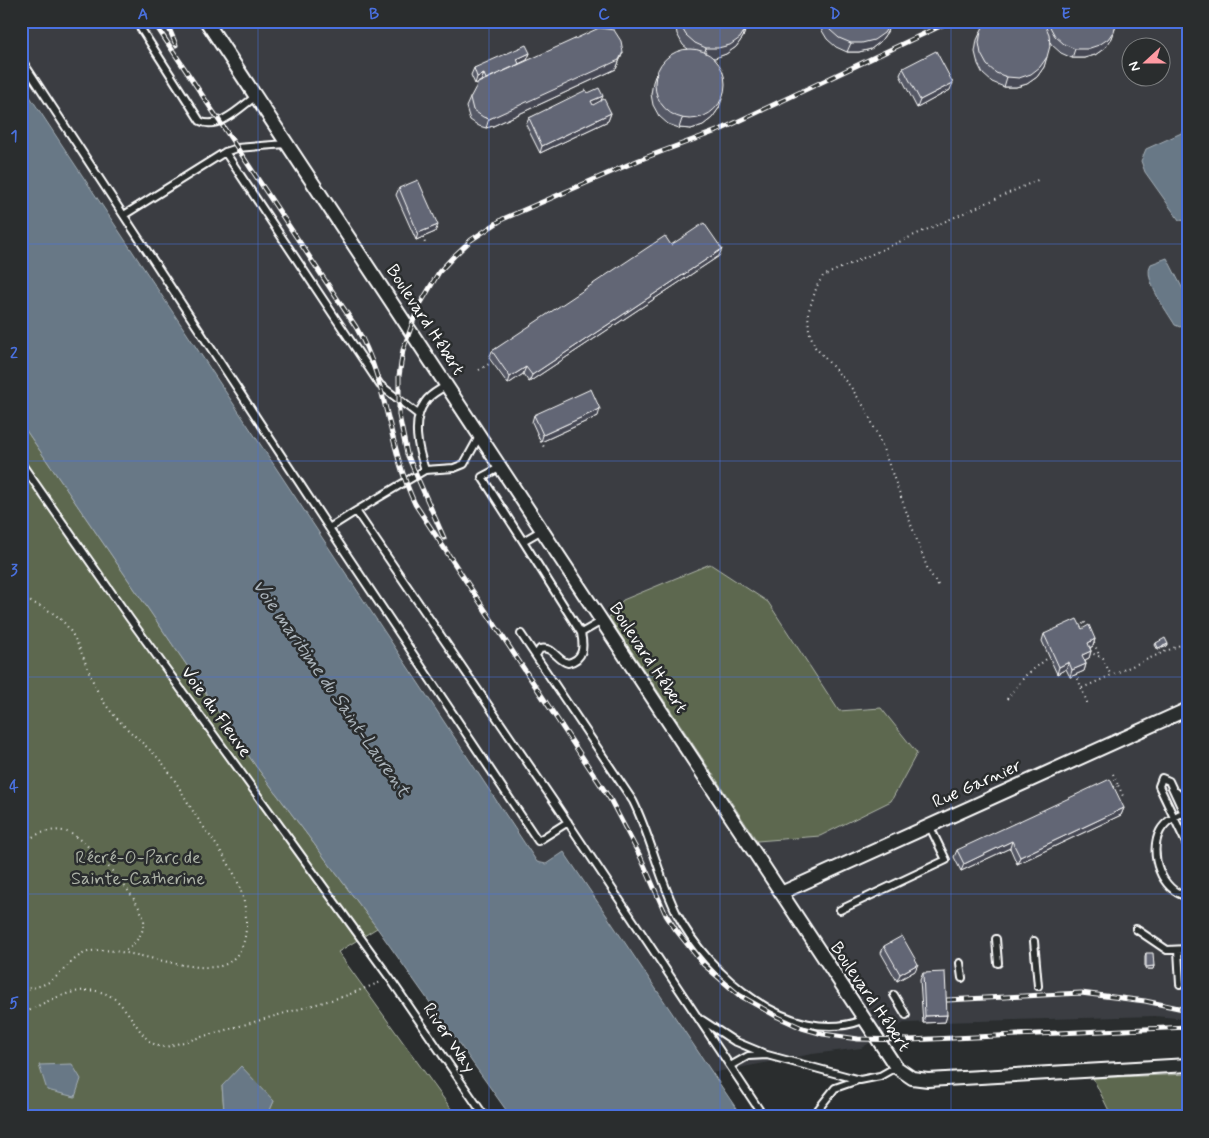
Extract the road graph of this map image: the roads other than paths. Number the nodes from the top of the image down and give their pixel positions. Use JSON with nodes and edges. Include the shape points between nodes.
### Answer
{"nodes":[{"id":1,"x":136,"y":21,"type":"edge"},
{"id":2,"x":206,"y":21,"type":"edge"},
{"id":3,"x":21,"y":59,"type":"edge"},
{"id":4,"x":256,"y":96,"type":"junction"},
{"id":5,"x":288,"y":143,"type":"junction"},
{"id":6,"x":225,"y":152,"type":"junction"},
{"id":7,"x":124,"y":215,"type":"junction"},
{"id":8,"x":447,"y":385,"type":"junction"},
{"id":9,"x":419,"y":415,"type":"junction"},
{"id":10,"x":480,"y":435,"type":"junction"},
{"id":11,"x":21,"y":463,"type":"edge"},
{"id":12,"x":501,"y":467,"type":"junction"},
{"id":13,"x":424,"y":470,"type":"junction"},
{"id":14,"x":356,"y":512,"type":"junction"},
{"id":15,"x":329,"y":528,"type":"junction"},
{"id":16,"x":542,"y":530,"type":"junction"},
{"id":17,"x":523,"y":541,"type":"junction"},
{"id":18,"x":602,"y":621,"type":"junction"},
{"id":19,"x":581,"y":633,"type":"junction"},
{"id":20,"x":522,"y":634,"type":"dead end"},
{"id":21,"x":536,"y":655,"type":"junction"},
{"id":22,"x":1188,"y":709,"type":"edge"},
{"id":23,"x":1174,"y":789,"type":"junction"},
{"id":24,"x":1188,"y":803,"type":"edge"},
{"id":25,"x":1186,"y":811,"type":"edge"},
{"id":26,"x":1174,"y":817,"type":"junction"},
{"id":27,"x":568,"y":822,"type":"junction"},
{"id":28,"x":1188,"y":822,"type":"edge"},
{"id":29,"x":929,"y":825,"type":"junction"},
{"id":30,"x":1188,"y":847,"type":"edge"},
{"id":31,"x":781,"y":893,"type":"junction"},
{"id":32,"x":1188,"y":897,"type":"edge"},
{"id":33,"x":840,"y":910,"type":"dead end"},
{"id":34,"x":1136,"y":929,"type":"dead end"},
{"id":35,"x":996,"y":939,"type":"dead end"},
{"id":36,"x":1034,"y":941,"type":"dead end"},
{"id":37,"x":1188,"y":949,"type":"edge"},
{"id":38,"x":1178,"y":950,"type":"junction"},
{"id":39,"x":960,"y":963,"type":"dead end"},
{"id":40,"x":998,"y":963,"type":"dead end"},
{"id":41,"x":389,"y":977,"type":"joint"},
{"id":42,"x":962,"y":978,"type":"dead end"},
{"id":43,"x":1180,"y":984,"type":"dead end"},
{"id":44,"x":1038,"y":986,"type":"dead end"},
{"id":45,"x":894,"y":995,"type":"dead end"},
{"id":46,"x":696,"y":1015,"type":"junction"},
{"id":47,"x":906,"y":1015,"type":"dead end"},
{"id":48,"x":863,"y":1020,"type":"junction"},
{"id":49,"x":767,"y":1055,"type":"junction"},
{"id":50,"x":1188,"y":1065,"type":"edge"},
{"id":51,"x":730,"y":1066,"type":"junction"},
{"id":52,"x":896,"y":1067,"type":"junction"},
{"id":53,"x":860,"y":1080,"type":"junction"},
{"id":54,"x":485,"y":1117,"type":"edge"},
{"id":55,"x":764,"y":1117,"type":"edge"},
{"id":56,"x":812,"y":1117,"type":"edge"}],
"edges":[{"from":1,"to":4,"type":"lane","via":[[200,121],[206,124],[220,121]]},
{"from":2,"to":4,"type":"street","name":"Boulevard Hébert"},
{"from":3,"to":7,"type":"lane"},
{"from":4,"to":5,"type":"street","name":"Boulevard Hébert"},
{"from":5,"to":6,"type":"lane"},
{"from":5,"to":8,"type":"street","name":"Boulevard Hébert"},
{"from":6,"to":7,"type":"lane"},
{"from":6,"to":9,"type":"lane","via":[[376,379]]},
{"from":7,"to":15,"type":"lane"},
{"from":8,"to":9,"type":"lane","via":[[424,402]]},
{"from":8,"to":10,"type":"street","name":"Boulevard Hébert"},
{"from":9,"to":13,"type":"lane","via":[[418,448]]},
{"from":10,"to":12,"type":"street","name":"Boulevard Hébert"},
{"from":10,"to":13,"type":"lane","via":[[464,464]]},
{"from":11,"to":41,"type":"lane","name":"Voie du Fleuve"},
{"from":12,"to":16,"type":"street","name":"Boulevard Hébert"},
{"from":12,"to":17,"type":"lane","via":[[482,477]]},
{"from":13,"to":14,"type":"lane"},
{"from":14,"to":15,"type":"lane"},
{"from":14,"to":27,"type":"lane"},
{"from":15,"to":27,"type":"lane","via":[[538,841]]},
{"from":16,"to":17,"type":"lane"},
{"from":16,"to":18,"type":"street","name":"Boulevard Hébert"},
{"from":17,"to":19,"type":"lane"},
{"from":18,"to":19,"type":"lane"},
{"from":18,"to":31,"type":"street","name":"Boulevard Hébert"},
{"from":19,"to":21,"type":"lane","via":[[584,647],[574,662],[562,662],[546,648]]},
{"from":20,"to":21,"type":"lane"},
{"from":21,"to":48,"type":"lane","via":[[633,801],[647,829],[678,915],[711,963],[732,983],[779,1013],[808,1024],[829,1027]]},
{"from":22,"to":29,"type":"street","name":"Rue Garnier"},
{"from":23,"to":24,"type":"lane"},
{"from":23,"to":25,"type":"lane"},
{"from":23,"to":26,"type":"lane","via":[[1169,781],[1162,778],[1159,786]]},
{"from":25,"to":26,"type":"lane"},
{"from":25,"to":28,"type":"lane"},
{"from":26,"to":30,"type":"lane"},
{"from":26,"to":32,"type":"lane","via":[[1165,824],[1157,838],[1156,860],[1171,889]]},
{"from":27,"to":46,"type":"lane"},
{"from":29,"to":31,"type":"street","name":"Rue Garnier"},
{"from":29,"to":33,"type":"lane","via":[[946,860]]},
{"from":31,"to":48,"type":"street","name":"Boulevard Hébert"},
{"from":34,"to":38,"type":"lane","via":[[1166,950]]},
{"from":35,"to":40,"type":"lane"},
{"from":36,"to":44,"type":"lane"},
{"from":37,"to":38,"type":"lane"},
{"from":38,"to":43,"type":"lane"},
{"from":39,"to":42,"type":"lane"},
{"from":41,"to":54,"type":"lane","name":"River Way"},
{"from":45,"to":47,"type":"lane"},
{"from":46,"to":49,"type":"lane","via":[[734,1041]]},
{"from":46,"to":51,"type":"lane"},
{"from":48,"to":52,"type":"street","name":"Boulevard Hébert"},
{"from":49,"to":51,"type":"lane","via":[[748,1056]]},
{"from":49,"to":53,"type":"lane"},
{"from":50,"to":52,"type":"street","name":"Boulevard Hébert","via":[[928,1080],[912,1078]]},
{"from":51,"to":55,"type":"lane"},
{"from":52,"to":53,"type":"lane","via":[[880,1076]]},
{"from":53,"to":56,"type":"lane","via":[[835,1088]]}]}
